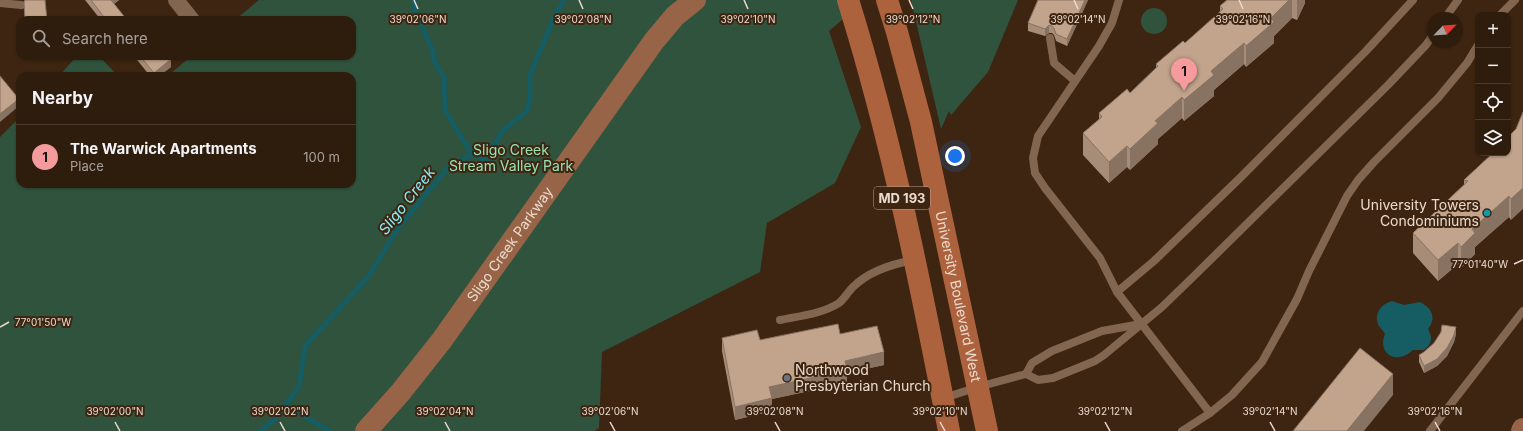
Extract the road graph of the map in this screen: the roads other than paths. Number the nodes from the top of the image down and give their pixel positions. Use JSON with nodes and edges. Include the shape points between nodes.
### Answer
{"nodes":[{"id":1,"x":176,"y":0,"type":"edge"},
{"id":2,"x":695,"y":0,"type":"edge"},
{"id":3,"x":848,"y":0,"type":"edge"},
{"id":4,"x":887,"y":0,"type":"edge"},
{"id":5,"x":1119,"y":0,"type":"edge"},
{"id":6,"x":1413,"y":0,"type":"edge"},
{"id":7,"x":1458,"y":0,"type":"edge"},
{"id":8,"x":1515,"y":0,"type":"edge"},
{"id":9,"x":0,"y":3,"type":"edge"},
{"id":10,"x":21,"y":5,"type":"dead end"},
{"id":11,"x":1449,"y":12,"type":"edge"},
{"id":12,"x":1503,"y":12,"type":"edge"},
{"id":13,"x":189,"y":16,"type":"edge"},
{"id":14,"x":1050,"y":38,"type":"dead end"},
{"id":15,"x":1427,"y":44,"type":"edge"},
{"id":16,"x":1476,"y":48,"type":"edge"},
{"id":17,"x":1075,"y":81,"type":"junction"},
{"id":18,"x":915,"y":260,"type":"junction"},
{"id":19,"x":1117,"y":292,"type":"junction"},
{"id":20,"x":1523,"y":311,"type":"edge"},
{"id":21,"x":780,"y":320,"type":"dead end"},
{"id":22,"x":1141,"y":324,"type":"junction"},
{"id":23,"x":1026,"y":374,"type":"junction"},
{"id":24,"x":978,"y":387,"type":"junction"},
{"id":25,"x":943,"y":399,"type":"junction"},
{"id":26,"x":1210,"y":413,"type":"junction"},
{"id":27,"x":366,"y":431,"type":"edge"},
{"id":28,"x":949,"y":431,"type":"edge"},
{"id":29,"x":987,"y":431,"type":"edge"},
{"id":30,"x":1182,"y":431,"type":"edge"},
{"id":31,"x":1430,"y":431,"type":"edge"}],
"edges":[{"from":1,"to":13,"type":"street"},
{"from":2,"to":27,"type":"street","name":"Sligo Creek Parkway","via":[[674,16],[654,42],[442,340]]},
{"from":3,"to":18,"type":"main road","number":"MD 193","via":[[876,97]]},
{"from":4,"to":24,"type":"main road","name":"University Boulevard West","number":"MD 193","via":[[921,122]]},
{"from":5,"to":17,"type":"lane","via":[[1112,23]]},
{"from":6,"to":19,"type":"lane","via":[[1263,155],[1154,261]]},
{"from":7,"to":11,"type":"lane"},
{"from":8,"to":12,"type":"lane"},
{"from":9,"to":10,"type":"lane"},
{"from":14,"to":17,"type":"lane","via":[[1054,64]]},
{"from":15,"to":22,"type":"lane","via":[[1318,155],[1162,307]]},
{"from":16,"to":26,"type":"lane","via":[[1438,98],[1358,180],[1347,196],[1297,299],[1262,362],[1232,395]]},
{"from":17,"to":19,"type":"lane","via":[[1038,136],[1033,158],[1035,173],[1100,258]]},
{"from":18,"to":21,"type":"lane","via":[[876,271],[854,286],[840,302],[823,310]]},
{"from":18,"to":25,"type":"main road","number":"MD 193"},
{"from":19,"to":22,"type":"lane"},
{"from":20,"to":31,"type":"lane"},
{"from":22,"to":23,"type":"lane","via":[[1102,331],[1052,351],[1032,363]]},
{"from":22,"to":23,"type":"lane","via":[[1095,362],[1053,378],[1038,380]]},
{"from":22,"to":26,"type":"lane"},
{"from":23,"to":24,"type":"lane"},
{"from":24,"to":25,"type":"lane"},
{"from":24,"to":29,"type":"main road","name":"University Boulevard West","number":"MD 193"},
{"from":25,"to":28,"type":"main road","number":"MD 193"},
{"from":26,"to":30,"type":"lane"}]}
